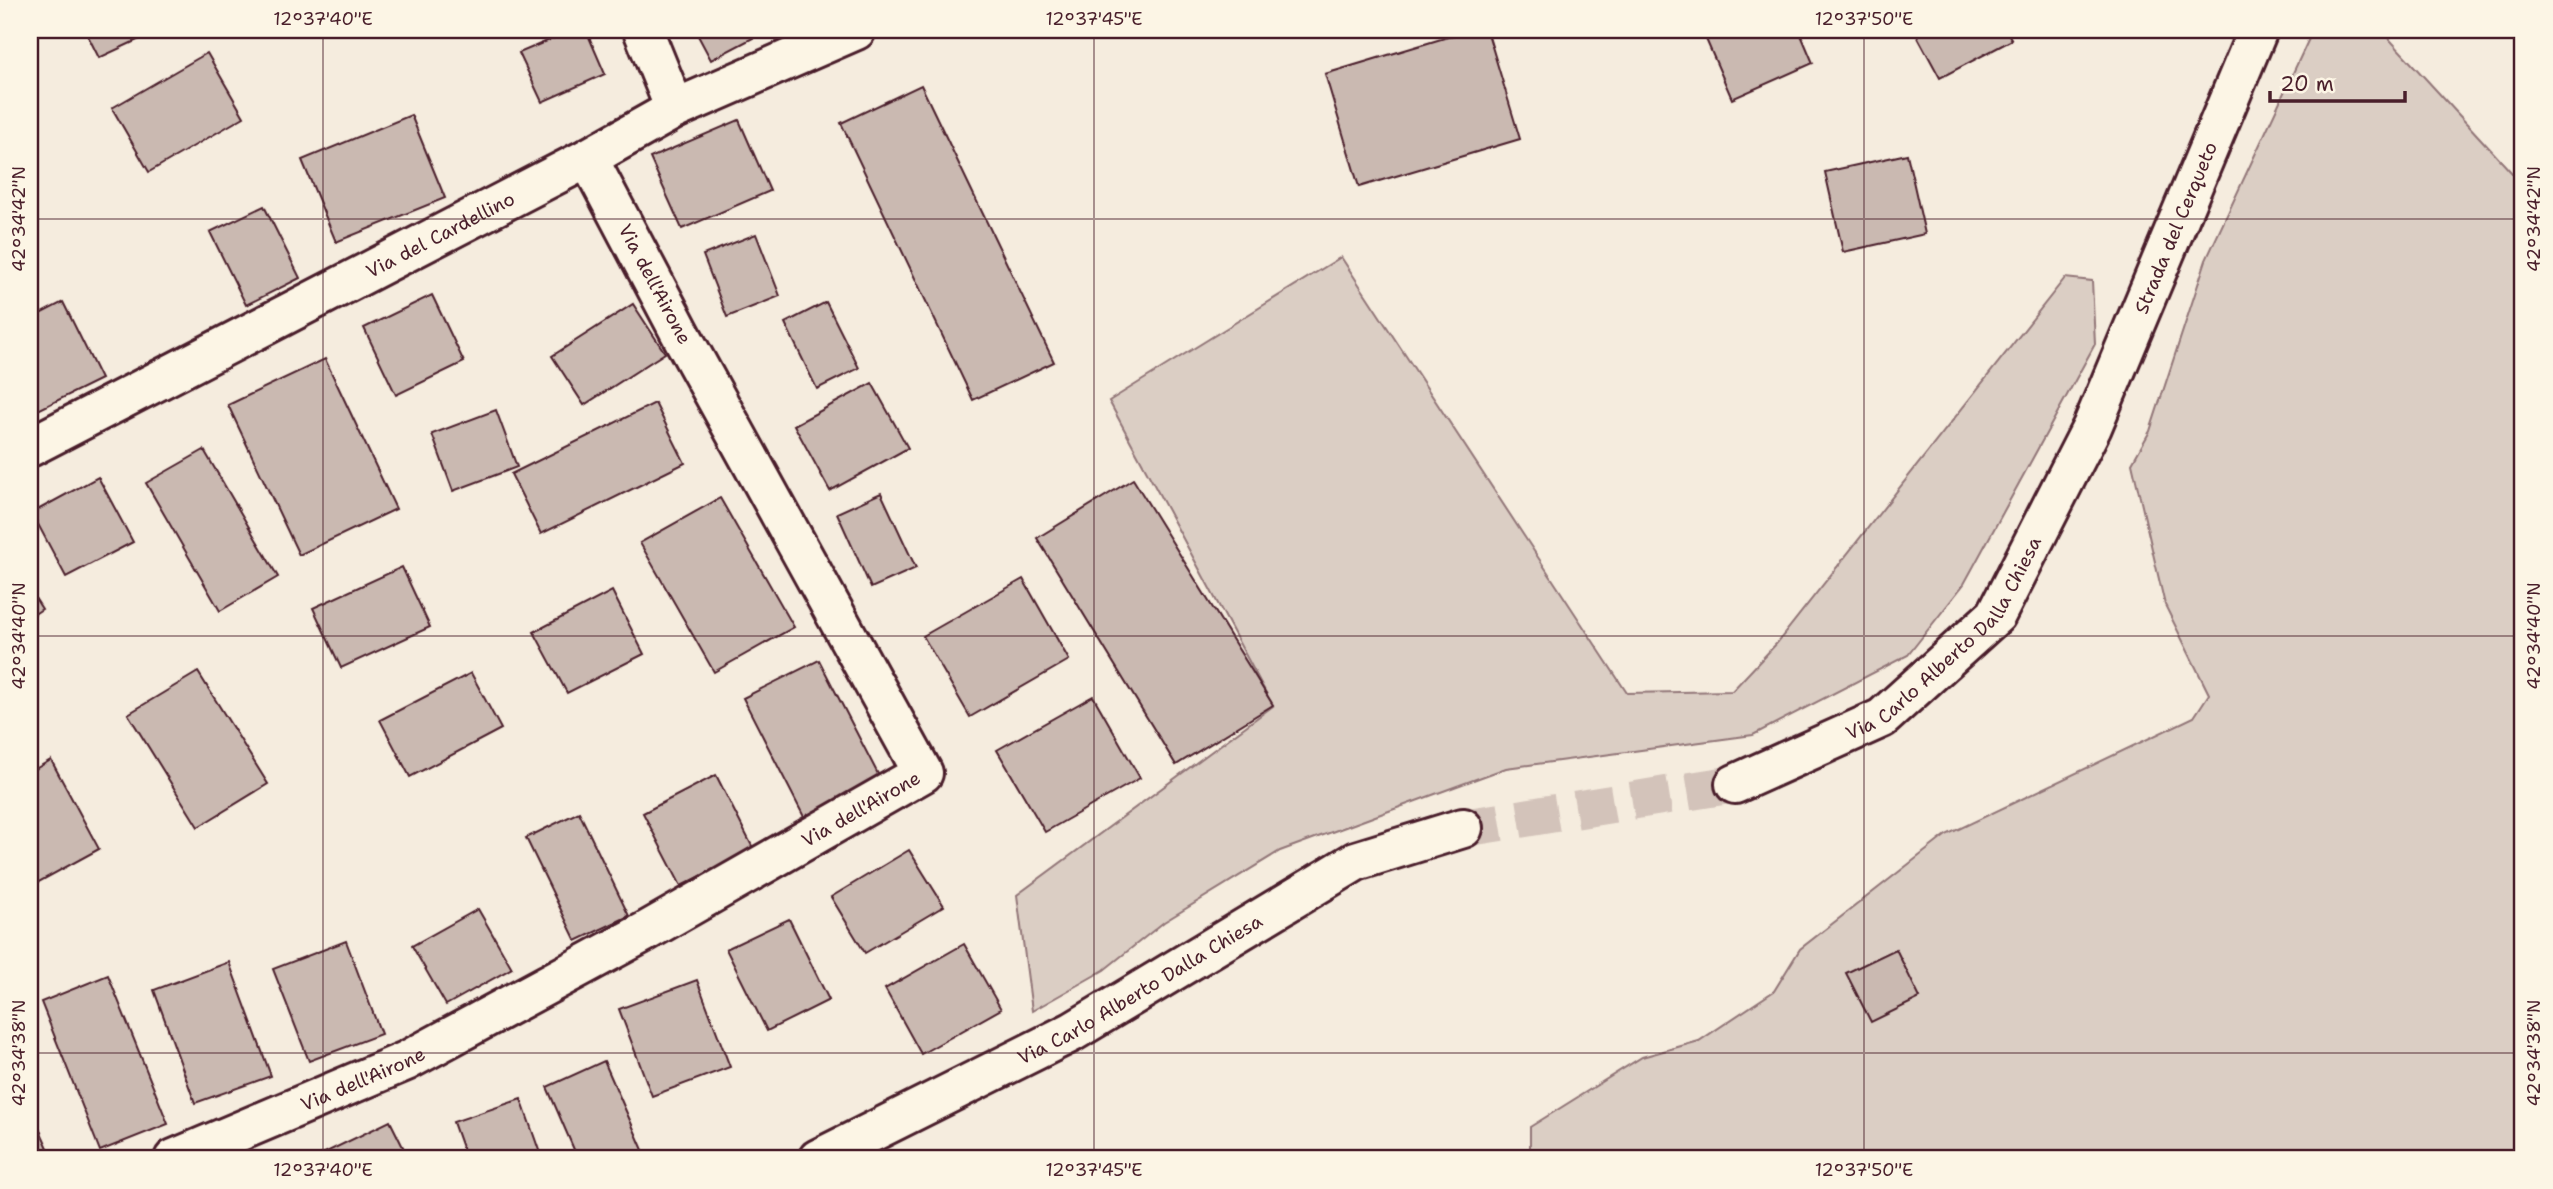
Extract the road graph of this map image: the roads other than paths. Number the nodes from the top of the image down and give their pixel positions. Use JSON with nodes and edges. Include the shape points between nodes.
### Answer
{"nodes":[{"id":1,"x":642,"y":30,"type":"edge"},
{"id":2,"x":856,"y":30,"type":"edge"},
{"id":3,"x":2258,"y":30,"type":"edge"},
{"id":4,"x":675,"y":109,"type":"junction"},
{"id":5,"x":588,"y":158,"type":"junction"},
{"id":6,"x":2092,"y":427,"type":"joint"},
{"id":7,"x":30,"y":447,"type":"edge"},
{"id":8,"x":1735,"y":783,"type":"tunnel mouth"},
{"id":9,"x":1463,"y":828,"type":"tunnel mouth"},
{"id":10,"x":174,"y":1159,"type":"edge"},
{"id":11,"x":818,"y":1159,"type":"edge"}],
"edges":[{"from":1,"to":4,"type":"street"},
{"from":2,"to":4,"type":"street","name":"Via del Cardellino"},
{"from":3,"to":6,"type":"street","name":"Strada del Cerqueto"},
{"from":4,"to":5,"type":"street","name":"Via del Cardellino"},
{"from":5,"to":7,"type":"street","name":"Via del Cardellino"},
{"from":5,"to":10,"type":"street","name":"Via dell'Airone","via":[[923,773],[643,933],[406,1060]]},
{"from":6,"to":8,"type":"street","name":"Via Carlo Alberto Dalla Chiesa","via":[[1996,615],[1882,718]]},
{"from":9,"to":11,"type":"street","name":"Via Carlo Alberto Dalla Chiesa","via":[[1356,861],[1072,1032]]}]}
